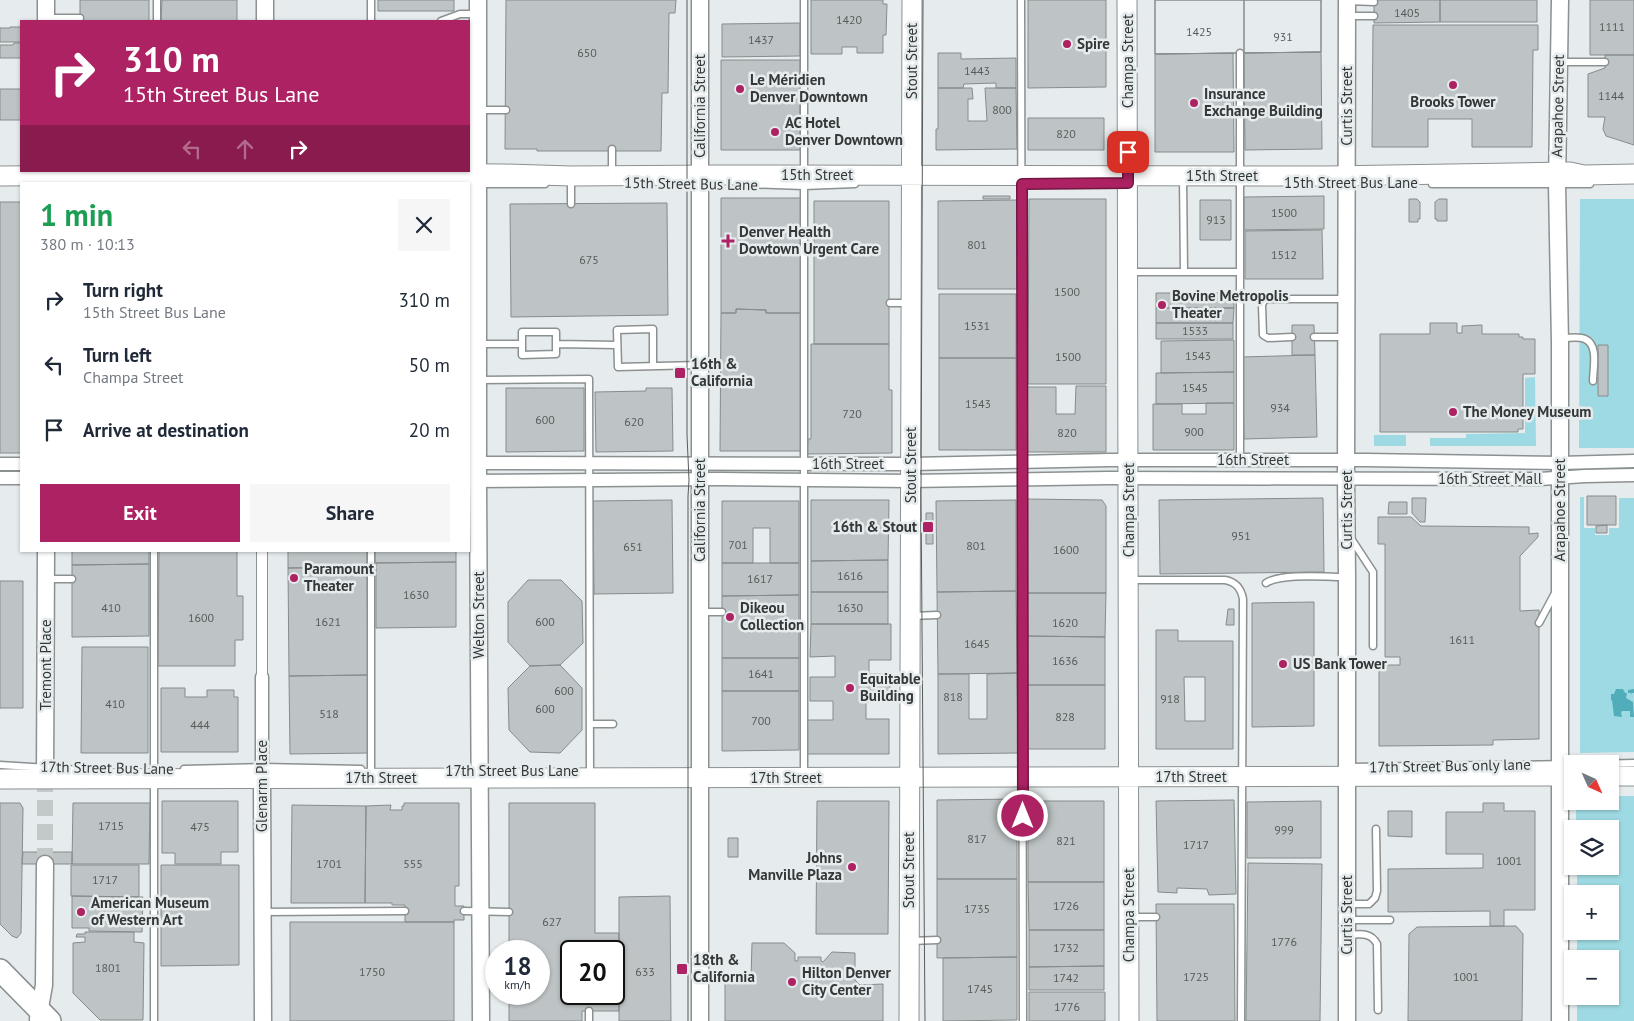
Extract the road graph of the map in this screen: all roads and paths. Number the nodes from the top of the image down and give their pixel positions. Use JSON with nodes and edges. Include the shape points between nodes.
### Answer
{"nodes":[{"id":1,"x":46,"y":0,"type":"edge"},
{"id":2,"x":157,"y":0,"type":"edge"},
{"id":3,"x":265,"y":0,"type":"edge"},
{"id":4,"x":371,"y":0,"type":"edge"},
{"id":5,"x":700,"y":0,"type":"edge"},
{"id":6,"x":804,"y":0,"type":"edge"},
{"id":7,"x":912,"y":0,"type":"edge"},
{"id":8,"x":1021,"y":0,"type":"edge"},
{"id":9,"x":1127,"y":0,"type":"edge"},
{"id":10,"x":1560,"y":0,"type":"edge"},
{"id":11,"x":1374,"y":2,"type":"dead end"},
{"id":12,"x":1347,"y":6,"type":"edge"},
{"id":13,"x":478,"y":7,"type":"edge"},
{"id":14,"x":1374,"y":16,"type":"dead end"},
{"id":15,"x":80,"y":18,"type":"dead end"},
{"id":16,"x":46,"y":19,"type":"edge"},
{"id":17,"x":157,"y":20,"type":"edge"},
{"id":18,"x":265,"y":20,"type":"edge"},
{"id":19,"x":371,"y":20,"type":"edge"},
{"id":20,"x":444,"y":20,"type":"edge"},
{"id":21,"x":1240,"y":53,"type":"dead end"},
{"id":22,"x":1560,"y":62,"type":"junction"},
{"id":23,"x":1605,"y":62,"type":"dead end"},
{"id":24,"x":478,"y":110,"type":"junction"},
{"id":25,"x":506,"y":110,"type":"dead end"},
{"id":26,"x":612,"y":150,"type":"dead end"},
{"id":27,"x":370,"y":174,"type":"edge"},
{"id":28,"x":1634,"y":174,"type":"edge"},
{"id":29,"x":0,"y":176,"type":"edge"},
{"id":30,"x":157,"y":176,"type":"edge"},
{"id":31,"x":265,"y":176,"type":"edge"},
{"id":32,"x":612,"y":176,"type":"junction"},
{"id":33,"x":46,"y":177,"type":"edge"},
{"id":34,"x":1557,"y":178,"type":"junction"},
{"id":35,"x":1183,"y":179,"type":"junction"},
{"id":36,"x":1240,"y":179,"type":"junction"},
{"id":37,"x":475,"y":181,"type":"edge"},
{"id":38,"x":698,"y":181,"type":"junction"},
{"id":39,"x":804,"y":181,"type":"junction"},
{"id":40,"x":571,"y":182,"type":"junction"},
{"id":41,"x":910,"y":182,"type":"junction"},
{"id":42,"x":1022,"y":182,"type":"junction"},
{"id":43,"x":1130,"y":182,"type":"junction"},
{"id":44,"x":1347,"y":182,"type":"junction"},
{"id":45,"x":670,"y":183,"type":"dead end"},
{"id":46,"x":1313,"y":183,"type":"dead end"},
{"id":47,"x":552,"y":184,"type":"dead end"},
{"id":48,"x":738,"y":184,"type":"dead end"},
{"id":49,"x":864,"y":184,"type":"dead end"},
{"id":50,"x":1428,"y":184,"type":"dead end"},
{"id":51,"x":1594,"y":184,"type":"dead end"},
{"id":52,"x":571,"y":204,"type":"dead end"},
{"id":53,"x":1128,"y":272,"type":"junction"},
{"id":54,"x":1184,"y":272,"type":"junction"},
{"id":55,"x":1240,"y":272,"type":"junction"},
{"id":56,"x":1347,"y":299,"type":"junction"},
{"id":57,"x":890,"y":303,"type":"dead end"},
{"id":58,"x":911,"y":303,"type":"junction"},
{"id":59,"x":1292,"y":337,"type":"dead end"},
{"id":60,"x":1314,"y":337,"type":"dead end"},
{"id":61,"x":1347,"y":337,"type":"junction"},
{"id":62,"x":1560,"y":339,"type":"junction"},
{"id":63,"x":478,"y":344,"type":"junction"},
{"id":64,"x":522,"y":344,"type":"junction"},
{"id":65,"x":556,"y":344,"type":"junction"},
{"id":66,"x":618,"y":345,"type":"junction"},
{"id":67,"x":700,"y":365,"type":"junction"},
{"id":68,"x":653,"y":366,"type":"junction"},
{"id":69,"x":479,"y":380,"type":"junction"},
{"id":70,"x":1593,"y":381,"type":"dead end"},
{"id":71,"x":1240,"y":460,"type":"junction"},
{"id":72,"x":1347,"y":460,"type":"junction"},
{"id":73,"x":1634,"y":461,"type":"edge"},
{"id":74,"x":1022,"y":462,"type":"junction"},
{"id":75,"x":474,"y":463,"type":"edge"},
{"id":76,"x":589,"y":463,"type":"junction"},
{"id":77,"x":700,"y":463,"type":"junction"},
{"id":78,"x":0,"y":464,"type":"edge"},
{"id":79,"x":20,"y":464,"type":"edge"},
{"id":80,"x":804,"y":464,"type":"junction"},
{"id":81,"x":1129,"y":469,"type":"junction"},
{"id":82,"x":1560,"y":470,"type":"junction"},
{"id":83,"x":911,"y":472,"type":"junction"},
{"id":84,"x":1634,"y":475,"type":"edge"},
{"id":85,"x":0,"y":478,"type":"edge"},
{"id":86,"x":20,"y":478,"type":"edge"},
{"id":87,"x":1346,"y":479,"type":"junction"},
{"id":88,"x":473,"y":480,"type":"edge"},
{"id":89,"x":588,"y":480,"type":"junction"},
{"id":90,"x":701,"y":480,"type":"junction"},
{"id":91,"x":804,"y":480,"type":"junction"},
{"id":92,"x":1021,"y":480,"type":"junction"},
{"id":93,"x":1347,"y":532,"type":"junction"},
{"id":94,"x":46,"y":552,"type":"edge"},
{"id":95,"x":154,"y":552,"type":"edge"},
{"id":96,"x":262,"y":552,"type":"edge"},
{"id":97,"x":371,"y":552,"type":"edge"},
{"id":98,"x":1347,"y":577,"type":"junction"},
{"id":99,"x":46,"y":579,"type":"junction"},
{"id":100,"x":72,"y":579,"type":"dead end"},
{"id":101,"x":1129,"y":580,"type":"junction"},
{"id":102,"x":1266,"y":583,"type":"dead end"},
{"id":103,"x":1560,"y":586,"type":"junction"},
{"id":104,"x":700,"y":612,"type":"junction"},
{"id":105,"x":722,"y":612,"type":"dead end"},
{"id":106,"x":937,"y":615,"type":"dead end"},
{"id":107,"x":910,"y":616,"type":"junction"},
{"id":108,"x":1538,"y":623,"type":"dead end"},
{"id":109,"x":1373,"y":646,"type":"dead end"},
{"id":110,"x":262,"y":677,"type":"joint"},
{"id":111,"x":590,"y":724,"type":"junction"},
{"id":112,"x":613,"y":724,"type":"dead end"},
{"id":113,"x":1566,"y":755,"type":"edge"},
{"id":114,"x":1619,"y":763,"type":"edge"},
{"id":115,"x":1634,"y":763,"type":"edge"},
{"id":116,"x":0,"y":766,"type":"edge"},
{"id":117,"x":92,"y":770,"type":"dead end"},
{"id":118,"x":174,"y":770,"type":"dead end"},
{"id":119,"x":654,"y":770,"type":"dead end"},
{"id":120,"x":1130,"y":770,"type":"junction"},
{"id":121,"x":1241,"y":770,"type":"junction"},
{"id":122,"x":1344,"y":770,"type":"junction"},
{"id":123,"x":1564,"y":770,"type":"edge"},
{"id":124,"x":440,"y":771,"type":"dead end"},
{"id":125,"x":804,"y":771,"type":"junction"},
{"id":126,"x":909,"y":771,"type":"junction"},
{"id":127,"x":1023,"y":771,"type":"junction"},
{"id":128,"x":154,"y":772,"type":"junction"},
{"id":129,"x":374,"y":772,"type":"junction"},
{"id":130,"x":700,"y":772,"type":"junction"},
{"id":131,"x":45,"y":773,"type":"junction"},
{"id":132,"x":262,"y":773,"type":"junction"},
{"id":133,"x":590,"y":774,"type":"junction"},
{"id":134,"x":480,"y":775,"type":"junction"},
{"id":135,"x":1619,"y":776,"type":"edge"},
{"id":136,"x":1634,"y":776,"type":"edge"},
{"id":137,"x":0,"y":779,"type":"edge"},
{"id":138,"x":1565,"y":810,"type":"edge"},
{"id":139,"x":1376,"y":829,"type":"dead end"},
{"id":140,"x":45,"y":864,"type":"tunnel mouth"},
{"id":141,"x":405,"y":911,"type":"dead end"},
{"id":142,"x":464,"y":911,"type":"dead end"},
{"id":143,"x":481,"y":911,"type":"junction"},
{"id":144,"x":262,"y":912,"type":"junction"},
{"id":145,"x":509,"y":912,"type":"dead end"},
{"id":146,"x":1129,"y":916,"type":"junction"},
{"id":147,"x":1156,"y":917,"type":"dead end"},
{"id":148,"x":1347,"y":920,"type":"junction"},
{"id":149,"x":1390,"y":920,"type":"dead end"},
{"id":150,"x":937,"y":940,"type":"dead end"},
{"id":151,"x":909,"y":941,"type":"junction"},
{"id":152,"x":0,"y":970,"type":"edge"},
{"id":153,"x":1378,"y":1010,"type":"dead end"},
{"id":154,"x":589,"y":1011,"type":"dead end"},
{"id":155,"x":43,"y":1017,"type":"edge"},
{"id":156,"x":154,"y":1021,"type":"edge"},
{"id":157,"x":263,"y":1021,"type":"edge"},
{"id":158,"x":481,"y":1021,"type":"edge"},
{"id":159,"x":589,"y":1021,"type":"edge"},
{"id":160,"x":700,"y":1021,"type":"edge"},
{"id":161,"x":909,"y":1021,"type":"edge"},
{"id":162,"x":1023,"y":1021,"type":"edge"},
{"id":163,"x":1129,"y":1021,"type":"edge"},
{"id":164,"x":1241,"y":1021,"type":"edge"},
{"id":165,"x":1347,"y":1021,"type":"edge"},
{"id":166,"x":1560,"y":1021,"type":"edge"}],
"edges":[{"from":1,"to":16,"type":"street"},
{"from":2,"to":17,"type":"lane"},
{"from":3,"to":18,"type":"street"},
{"from":4,"to":19,"type":"lane"},
{"from":5,"to":38,"type":"street","name":"California Street"},
{"from":6,"to":39,"type":"lane"},
{"from":7,"to":41,"type":"main road","name":"Stout Street"},
{"from":8,"to":42,"type":"lane"},
{"from":9,"to":43,"type":"main road","name":"Champa Street"},
{"from":10,"to":22,"type":"street","name":"Arapahoe Street"},
{"from":11,"to":12,"type":"lane"},
{"from":12,"to":14,"type":"lane"},
{"from":12,"to":44,"type":"street","name":"Curtis Street"},
{"from":13,"to":20,"type":"lane"},
{"from":13,"to":24,"type":"street","name":"Welton Street"},
{"from":15,"to":16,"type":"lane"},
{"from":21,"to":36,"type":"lane"},
{"from":22,"to":23,"type":"lane"},
{"from":22,"to":34,"type":"street","name":"Arapahoe Street"},
{"from":24,"to":25,"type":"lane"},
{"from":24,"to":37,"type":"street","name":"Welton Street"},
{"from":26,"to":32,"type":"lane"},
{"from":27,"to":31,"type":"main road","name":"15th Street"},
{"from":27,"to":37,"type":"main road","name":"15th Street"},
{"from":28,"to":34,"type":"main road","name":"15th Street","via":[[1584,175],[1570,172]]},
{"from":29,"to":33,"type":"main road","name":"15th Street"},
{"from":30,"to":31,"type":"main road","name":"15th Street"},
{"from":30,"to":33,"type":"main road","name":"15th Street"},
{"from":32,"to":38,"type":"main road","name":"15th Street"},
{"from":32,"to":40,"type":"main road","name":"15th Street"},
{"from":34,"to":44,"type":"main road","name":"15th Street"},
{"from":34,"to":50,"type":"lane","name":"15th Street Bus Lane"},
{"from":34,"to":51,"type":"lane","name":"15th Street Bus Lane"},
{"from":34,"to":62,"type":"street","name":"Arapahoe Street"},
{"from":35,"to":36,"type":"main road","name":"15th Street"},
{"from":35,"to":43,"type":"main road","name":"15th Street"},
{"from":35,"to":54,"type":"lane"},
{"from":36,"to":44,"type":"main road","name":"15th Street"},
{"from":36,"to":46,"type":"lane","name":"15th Street Bus Lane"},
{"from":36,"to":55,"type":"lane"},
{"from":37,"to":40,"type":"main road","name":"15th Street"},
{"from":37,"to":47,"type":"lane"},
{"from":37,"to":63,"type":"street","name":"Welton Street"},
{"from":38,"to":39,"type":"main road","name":"15th Street"},
{"from":38,"to":45,"type":"lane","name":"15th Street Bus Lane"},
{"from":38,"to":67,"type":"street","name":"California Street"},
{"from":39,"to":41,"type":"main road","name":"15th Street"},
{"from":39,"to":48,"type":"lane","name":"15th Street Bus Lane"},
{"from":39,"to":49,"type":"lane","name":"15th Street Bus Lane"},
{"from":39,"to":80,"type":"lane"},
{"from":40,"to":52,"type":"lane"},
{"from":41,"to":42,"type":"main road","name":"15th Street"},
{"from":41,"to":58,"type":"main road","name":"Stout Street"},
{"from":42,"to":43,"type":"main road","name":"15th Street"},
{"from":42,"to":74,"type":"lane"},
{"from":43,"to":53,"type":"main road","name":"Champa Street"},
{"from":44,"to":56,"type":"street","name":"Curtis Street"},
{"from":53,"to":54,"type":"lane"},
{"from":53,"to":81,"type":"main road","name":"Champa Street"},
{"from":54,"to":55,"type":"lane"},
{"from":55,"to":71,"type":"lane"},
{"from":56,"to":59,"type":"lane","via":[[1264,301],[1263,334],[1268,338]]},
{"from":56,"to":61,"type":"street","name":"Curtis Street"},
{"from":57,"to":58,"type":"lane"},
{"from":58,"to":83,"type":"main road","name":"Stout Street"},
{"from":60,"to":61,"type":"lane"},
{"from":61,"to":72,"type":"street","name":"Curtis Street"},
{"from":62,"to":70,"type":"lane","via":[[1582,338],[1590,343],[1594,351]]},
{"from":62,"to":82,"type":"street","name":"Arapahoe Street"},
{"from":63,"to":64,"type":"lane"},
{"from":63,"to":69,"type":"street","name":"Welton Street"},
{"from":64,"to":65,"type":"lane","via":[[522,355],[556,354]]},
{"from":64,"to":65,"type":"lane","via":[[522,332],[556,332]]},
{"from":65,"to":66,"type":"lane"},
{"from":66,"to":68,"type":"lane","via":[[618,367]]},
{"from":66,"to":68,"type":"lane","via":[[617,330],[653,329]]},
{"from":67,"to":68,"type":"lane"},
{"from":67,"to":77,"type":"street","name":"California Street"},
{"from":69,"to":75,"type":"street","name":"Welton Street"},
{"from":69,"to":76,"type":"lane","via":[[589,379]]},
{"from":71,"to":72,"type":"street","name":"16th Street"},
{"from":71,"to":81,"type":"street","name":"16th Street"},
{"from":72,"to":82,"type":"street","name":"16th Street Mall"},
{"from":72,"to":87,"type":"street","name":"Curtis Street"},
{"from":73,"to":82,"type":"street","name":"16th Street Mall"},
{"from":74,"to":81,"type":"street","name":"16th Street"},
{"from":74,"to":83,"type":"street","name":"16th Street"},
{"from":74,"to":92,"type":"lane"},
{"from":75,"to":76,"type":"street","name":"16th Street"},
{"from":75,"to":88,"type":"street","name":"Welton Street"},
{"from":76,"to":77,"type":"street","name":"16th Street"},
{"from":76,"to":89,"type":"lane"},
{"from":77,"to":80,"type":"street","name":"16th Street"},
{"from":77,"to":90,"type":"street","name":"California Street"},
{"from":78,"to":79,"type":"street"},
{"from":80,"to":83,"type":"street","name":"16th Street"},
{"from":80,"to":91,"type":"lane"},
{"from":81,"to":87,"type":"street","name":"16th Street"},
{"from":81,"to":92,"type":"street","name":"16th Street"},
{"from":81,"to":101,"type":"main road","name":"Champa Street"},
{"from":82,"to":84,"type":"street","name":"16th Street Mall"},
{"from":82,"to":87,"type":"street","name":"16th Street Mall"},
{"from":82,"to":103,"type":"street","name":"Arapahoe Street"},
{"from":83,"to":91,"type":"street","name":"16th Street"},
{"from":83,"to":92,"type":"street","name":"16th Street"},
{"from":83,"to":107,"type":"main road","name":"Stout Street"},
{"from":85,"to":86,"type":"street"},
{"from":87,"to":93,"type":"street","name":"Curtis Street"},
{"from":88,"to":89,"type":"street","name":"16th Street"},
{"from":88,"to":134,"type":"street","name":"Welton Street"},
{"from":89,"to":90,"type":"street","name":"16th Street"},
{"from":89,"to":111,"type":"lane"},
{"from":90,"to":91,"type":"street","name":"16th Street"},
{"from":90,"to":104,"type":"street","name":"California Street"},
{"from":91,"to":125,"type":"lane"},
{"from":92,"to":127,"type":"lane"},
{"from":93,"to":98,"type":"street","name":"Curtis Street"},
{"from":93,"to":109,"type":"lane","via":[[1373,572]]},
{"from":94,"to":99,"type":"street","name":"Tremont Place"},
{"from":95,"to":128,"type":"lane"},
{"from":96,"to":110,"type":"street","name":"Glenarm Place"},
{"from":97,"to":129,"type":"lane"},
{"from":98,"to":102,"type":"lane","via":[[1288,578]]},
{"from":98,"to":122,"type":"street","name":"Curtis Street"},
{"from":99,"to":100,"type":"lane"},
{"from":99,"to":131,"type":"street","name":"Tremont Place"},
{"from":101,"to":120,"type":"main road","name":"Champa Street"},
{"from":101,"to":121,"type":"lane","via":[[1225,580],[1241,590]]},
{"from":103,"to":108,"type":"lane"},
{"from":103,"to":113,"type":"street","name":"Arapahoe Street"},
{"from":104,"to":105,"type":"lane"},
{"from":104,"to":130,"type":"street","name":"California Street"},
{"from":106,"to":107,"type":"lane"},
{"from":107,"to":126,"type":"main road","name":"Stout Street"},
{"from":110,"to":132,"type":"street","name":"Glenarm Place"},
{"from":111,"to":112,"type":"lane"},
{"from":111,"to":133,"type":"lane"},
{"from":114,"to":115,"type":"lane"},
{"from":116,"to":131,"type":"lane","name":"17th Street Bus Lane"},
{"from":117,"to":131,"type":"lane","name":"17th Street Bus Lane"},
{"from":118,"to":132,"type":"lane","name":"17th Street Bus Lane"},
{"from":119,"to":133,"type":"lane","name":"17th Street Bus Lane"},
{"from":120,"to":121,"type":"main road","name":"17th Street"},
{"from":120,"to":127,"type":"main road","name":"17th Street"},
{"from":120,"to":146,"type":"main road","name":"Champa Street"},
{"from":121,"to":122,"type":"main road","name":"17th Street"},
{"from":121,"to":164,"type":"lane"},
{"from":122,"to":123,"type":"main road","name":"17th Street"},
{"from":122,"to":148,"type":"street","name":"Curtis Street"},
{"from":124,"to":134,"type":"lane","name":"17th Street Bus Lane"},
{"from":125,"to":126,"type":"main road","name":"17th Street"},
{"from":125,"to":130,"type":"main road","name":"17th Street"},
{"from":126,"to":127,"type":"main road","name":"17th Street"},
{"from":126,"to":151,"type":"main road","name":"Stout Street"},
{"from":127,"to":162,"type":"lane"},
{"from":128,"to":131,"type":"main road","name":"17th Street"},
{"from":128,"to":132,"type":"main road","name":"17th Street"},
{"from":128,"to":156,"type":"lane"},
{"from":129,"to":132,"type":"main road","name":"17th Street"},
{"from":129,"to":134,"type":"main road","name":"17th Street"},
{"from":130,"to":133,"type":"main road","name":"17th Street"},
{"from":130,"to":160,"type":"street","name":"California Street"},
{"from":131,"to":137,"type":"main road","name":"17th Street"},
{"from":132,"to":144,"type":"street","name":"Glenarm Place"},
{"from":133,"to":134,"type":"main road","name":"17th Street"},
{"from":134,"to":143,"type":"street","name":"Welton Street"},
{"from":135,"to":136,"type":"main road"},
{"from":138,"to":166,"type":"street","name":"Arapahoe Street"},
{"from":139,"to":148,"type":"lane","via":[[1375,898]]},
{"from":140,"to":155,"type":"street"},
{"from":141,"to":144,"type":"lane"},
{"from":142,"to":143,"type":"lane"},
{"from":143,"to":145,"type":"lane"},
{"from":143,"to":158,"type":"street","name":"Welton Street"},
{"from":144,"to":157,"type":"street","name":"Glenarm Place"},
{"from":146,"to":147,"type":"lane"},
{"from":146,"to":163,"type":"main road","name":"Champa Street"},
{"from":148,"to":149,"type":"lane"},
{"from":148,"to":153,"type":"lane","via":[[1375,940]]},
{"from":148,"to":165,"type":"street","name":"Curtis Street"},
{"from":150,"to":151,"type":"lane"},
{"from":151,"to":161,"type":"main road","name":"Stout Street"},
{"from":152,"to":155,"type":"main road"},
{"from":154,"to":159,"type":"lane"}]}
